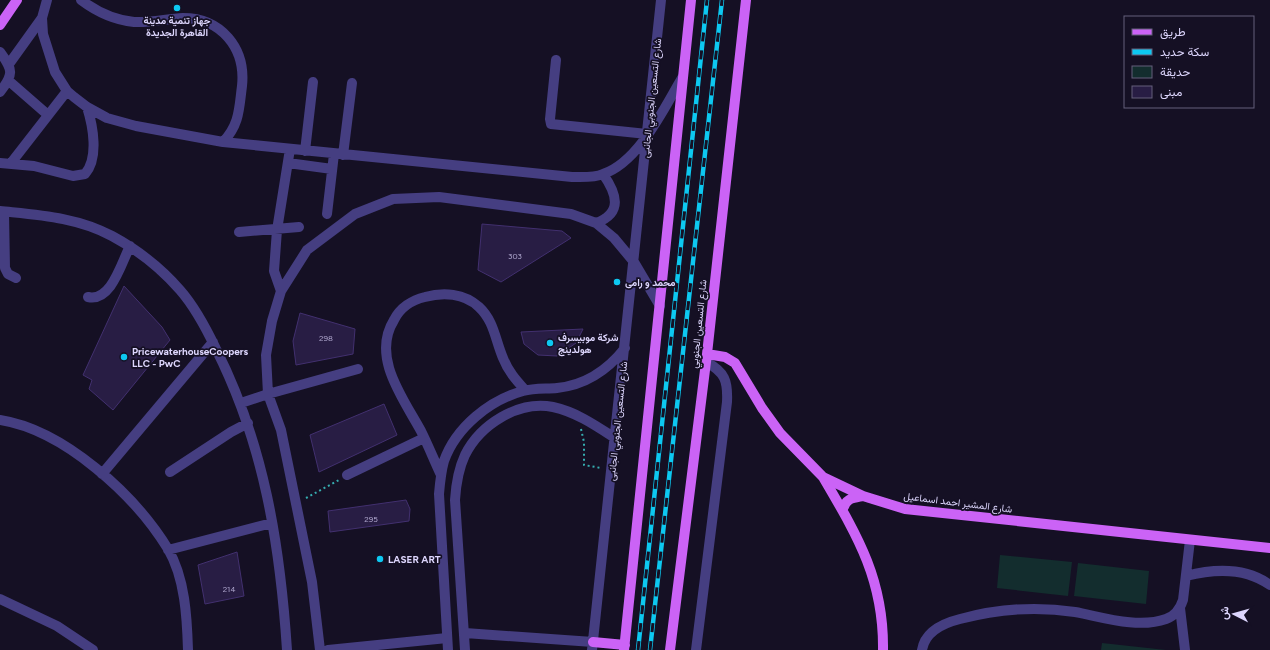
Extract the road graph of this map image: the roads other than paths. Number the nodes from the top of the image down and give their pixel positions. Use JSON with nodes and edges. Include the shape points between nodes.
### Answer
{"nodes":[{"id":1,"x":16,"y":0,"type":"edge"},
{"id":2,"x":47,"y":0,"type":"edge"},
{"id":3,"x":81,"y":0,"type":"edge"},
{"id":4,"x":661,"y":0,"type":"edge"},
{"id":5,"x":692,"y":0,"type":"edge"},
{"id":6,"x":746,"y":0,"type":"edge"},
{"id":7,"x":42,"y":18,"type":"junction"},
{"id":8,"x":0,"y":25,"type":"edge"},
{"id":9,"x":0,"y":52,"type":"edge"},
{"id":10,"x":556,"y":60,"type":"dead end"},
{"id":11,"x":9,"y":64,"type":"junction"},
{"id":12,"x":682,"y":78,"type":"junction"},
{"id":13,"x":9,"y":81,"type":"junction"},
{"id":14,"x":313,"y":82,"type":"dead end"},
{"id":15,"x":352,"y":83,"type":"dead end"},
{"id":16,"x":67,"y":91,"type":"junction"},
{"id":17,"x":0,"y":92,"type":"edge"},
{"id":18,"x":87,"y":107,"type":"junction"},
{"id":19,"x":48,"y":115,"type":"junction"},
{"id":20,"x":237,"y":123,"type":"junction"},
{"id":21,"x":647,"y":134,"type":"junction"},
{"id":22,"x":223,"y":142,"type":"junction"},
{"id":23,"x":245,"y":144,"type":"junction"},
{"id":24,"x":290,"y":149,"type":"junction"},
{"id":25,"x":305,"y":151,"type":"junction"},
{"id":26,"x":338,"y":154,"type":"junction"},
{"id":27,"x":0,"y":163,"type":"edge"},
{"id":28,"x":10,"y":163,"type":"junction"},
{"id":29,"x":288,"y":163,"type":"junction"},
{"id":30,"x":332,"y":169,"type":"junction"},
{"id":31,"x":603,"y":174,"type":"junction"},
{"id":32,"x":2,"y":211,"type":"edge"},
{"id":33,"x":327,"y":214,"type":"dead end"},
{"id":34,"x":596,"y":223,"type":"junction"},
{"id":35,"x":299,"y":227,"type":"dead end"},
{"id":36,"x":277,"y":230,"type":"junction"},
{"id":37,"x":240,"y":232,"type":"dead end"},
{"id":38,"x":130,"y":246,"type":"junction"},
{"id":39,"x":634,"y":262,"type":"junction"},
{"id":40,"x":16,"y":278,"type":"dead end"},
{"id":41,"x":281,"y":290,"type":"junction"},
{"id":42,"x":88,"y":296,"type":"dead end"},
{"id":43,"x":660,"y":306,"type":"junction"},
{"id":44,"x":212,"y":342,"type":"junction"},
{"id":45,"x":625,"y":348,"type":"junction"},
{"id":46,"x":707,"y":358,"type":"junction"},
{"id":47,"x":358,"y":369,"type":"dead end"},
{"id":48,"x":525,"y":390,"type":"junction"},
{"id":49,"x":268,"y":394,"type":"junction"},
{"id":50,"x":241,"y":403,"type":"junction"},
{"id":51,"x":0,"y":420,"type":"edge"},
{"id":52,"x":248,"y":424,"type":"junction"},
{"id":53,"x":424,"y":438,"type":"junction"},
{"id":54,"x":615,"y":438,"type":"junction"},
{"id":55,"x":170,"y":472,"type":"dead end"},
{"id":56,"x":102,"y":474,"type":"junction"},
{"id":57,"x":348,"y":475,"type":"road end"},
{"id":58,"x":441,"y":475,"type":"junction"},
{"id":59,"x":823,"y":477,"type":"junction"},
{"id":60,"x":863,"y":496,"type":"junction"},
{"id":61,"x":843,"y":509,"type":"junction"},
{"id":62,"x":272,"y":523,"type":"junction"},
{"id":63,"x":1190,"y":540,"type":"junction"},
{"id":64,"x":1270,"y":548,"type":"edge"},
{"id":65,"x":168,"y":550,"type":"junction"},
{"id":66,"x":461,"y":574,"type":"junction"},
{"id":67,"x":443,"y":576,"type":"junction"},
{"id":68,"x":1186,"y":576,"type":"junction"},
{"id":69,"x":1270,"y":585,"type":"edge"},
{"id":70,"x":0,"y":598,"type":"edge"},
{"id":71,"x":1180,"y":608,"type":"junction"},
{"id":72,"x":465,"y":633,"type":"junction"},
{"id":73,"x":447,"y":638,"type":"junction"},
{"id":74,"x":592,"y":646,"type":"edge"},
{"id":75,"x":624,"y":648,"type":"edge"},
{"id":76,"x":93,"y":650,"type":"edge"},
{"id":77,"x":188,"y":650,"type":"edge"},
{"id":78,"x":288,"y":650,"type":"edge"},
{"id":79,"x":320,"y":650,"type":"edge"},
{"id":80,"x":328,"y":650,"type":"edge"},
{"id":81,"x":448,"y":650,"type":"edge"},
{"id":82,"x":465,"y":650,"type":"edge"},
{"id":83,"x":670,"y":650,"type":"edge"},
{"id":84,"x":696,"y":650,"type":"edge"},
{"id":85,"x":883,"y":650,"type":"edge"},
{"id":86,"x":922,"y":650,"type":"edge"},
{"id":87,"x":1185,"y":650,"type":"edge"}],
"edges":[{"from":1,"to":8,"type":"main road"},
{"from":2,"to":7,"type":"street"},
{"from":3,"to":20,"type":"street","via":[[104,14],[119,19],[149,22],[197,19],[223,31],[239,54],[242,68]]},
{"from":4,"to":21,"type":"street","name":"شارع التسعين الجنوبي الجانبى"},
{"from":5,"to":12,"type":"main road"},
{"from":6,"to":46,"type":"main road","name":"شارع التسعين الجنوبي"},
{"from":7,"to":11,"type":"street"},
{"from":7,"to":16,"type":"street","via":[[47,50],[55,72]]},
{"from":9,"to":11,"type":"street"},
{"from":10,"to":21,"type":"street","via":[[551,124]]},
{"from":11,"to":13,"type":"street"},
{"from":12,"to":21,"type":"street"},
{"from":12,"to":43,"type":"main road"},
{"from":13,"to":17,"type":"street"},
{"from":13,"to":19,"type":"street"},
{"from":14,"to":25,"type":"street"},
{"from":15,"to":26,"type":"street"},
{"from":16,"to":18,"type":"street"},
{"from":16,"to":19,"type":"street"},
{"from":18,"to":22,"type":"street","via":[[106,118],[136,126]]},
{"from":18,"to":28,"type":"street","via":[[93,130],[93,146],[87,171],[77,176]]},
{"from":19,"to":28,"type":"street"},
{"from":20,"to":22,"type":"street"},
{"from":20,"to":23,"type":"street"},
{"from":21,"to":31,"type":"street","via":[[628,159]]},
{"from":21,"to":39,"type":"street","name":"شارع التسعين الجنوبي الجانبى"},
{"from":22,"to":23,"type":"street"},
{"from":23,"to":24,"type":"street"},
{"from":24,"to":25,"type":"street"},
{"from":24,"to":29,"type":"street"},
{"from":25,"to":26,"type":"street"},
{"from":26,"to":30,"type":"street"},
{"from":26,"to":31,"type":"street","via":[[572,177]]},
{"from":27,"to":28,"type":"street"},
{"from":29,"to":30,"type":"street"},
{"from":29,"to":36,"type":"street"},
{"from":30,"to":33,"type":"street"},
{"from":31,"to":34,"type":"street","via":[[614,193],[615,203],[605,220]]},
{"from":32,"to":38,"type":"street","via":[[53,216],[82,224]]},
{"from":32,"to":40,"type":"street","via":[[5,268],[8,274]]},
{"from":34,"to":39,"type":"street","via":[[614,238]]},
{"from":34,"to":41,"type":"street","via":[[571,214],[483,202],[439,197],[394,199],[354,214],[307,250]]},
{"from":35,"to":36,"type":"street"},
{"from":36,"to":37,"type":"street"},
{"from":36,"to":41,"type":"street","via":[[274,271]]},
{"from":38,"to":42,"type":"street","via":[[106,292],[98,297]]},
{"from":38,"to":44,"type":"street","via":[[160,269],[181,291],[198,315]]},
{"from":39,"to":43,"type":"street"},
{"from":39,"to":45,"type":"street","name":"شارع التسعين الجنوبي الجانبى"},
{"from":41,"to":49,"type":"street","via":[[272,320],[266,355]]},
{"from":43,"to":75,"type":"main road"},
{"from":44,"to":50,"type":"street"},
{"from":44,"to":56,"type":"street"},
{"from":45,"to":48,"type":"street","via":[[615,361],[588,380],[572,385]]},
{"from":45,"to":54,"type":"street","name":"شارع التسعين الجنوبي الجانبى"},
{"from":46,"to":59,"type":"main road","name":"شارع المشير احمد اسماعيل","via":[[725,357],[735,363],[780,433]]},
{"from":46,"to":83,"type":"main road","name":"شارع التسعين الجنوبي"},
{"from":46,"to":84,"type":"street","via":[[724,378],[728,389]]},
{"from":47,"to":49,"type":"street"},
{"from":48,"to":53,"type":"street","via":[[507,367],[494,329],[478,306],[463,297],[446,294],[430,295],[414,301],[400,311],[391,324],[385,352],[392,378]]},
{"from":48,"to":58,"type":"street","via":[[488,406],[474,417],[445,459]]},
{"from":49,"to":50,"type":"street"},
{"from":49,"to":79,"type":"street","via":[[281,430],[296,503],[312,582]]},
{"from":50,"to":52,"type":"street"},
{"from":51,"to":56,"type":"street","via":[[46,434]]},
{"from":52,"to":55,"type":"street","via":[[231,432]]},
{"from":52,"to":62,"type":"street","via":[[263,476]]},
{"from":53,"to":57,"type":"street"},
{"from":53,"to":58,"type":"street"},
{"from":54,"to":66,"type":"street","via":[[571,412],[551,407],[531,407],[511,412],[494,422],[479,436],[465,455],[457,476],[455,500]]},
{"from":54,"to":74,"type":"street","name":"شارع التسعين الجنوبي الجانبى"},
{"from":56,"to":65,"type":"street","via":[[143,516]]},
{"from":58,"to":67,"type":"street"},
{"from":59,"to":60,"type":"main road","name":"شارع المشير احمد اسماعيل"},
{"from":59,"to":61,"type":"main road"},
{"from":60,"to":61,"type":"main road","via":[[849,499],[844,503]]},
{"from":60,"to":63,"type":"main road","name":"شارع المشير احمد اسماعيل","via":[[905,509]]},
{"from":61,"to":85,"type":"main road","via":[[875,580],[881,608]]},
{"from":62,"to":65,"type":"street"},
{"from":62,"to":78,"type":"street"},
{"from":63,"to":64,"type":"main road","name":"شارع المشير احمد اسماعيل"},
{"from":63,"to":68,"type":"street"},
{"from":65,"to":77,"type":"street","via":[[184,597]]},
{"from":66,"to":67,"type":"street"},
{"from":66,"to":72,"type":"street"},
{"from":67,"to":73,"type":"street"},
{"from":68,"to":69,"type":"street","via":[[1206,571],[1227,571],[1248,574]]},
{"from":68,"to":71,"type":"street"},
{"from":70,"to":76,"type":"street","via":[[57,626]]},
{"from":71,"to":86,"type":"street","via":[[1174,615],[1156,622],[1116,620],[1043,609],[978,614],[945,623],[931,632]]},
{"from":71,"to":87,"type":"street"},
{"from":72,"to":74,"type":"street"},
{"from":72,"to":82,"type":"street"},
{"from":73,"to":80,"type":"street"},
{"from":73,"to":81,"type":"street"},
{"from":74,"to":75,"type":"main road"}]}
